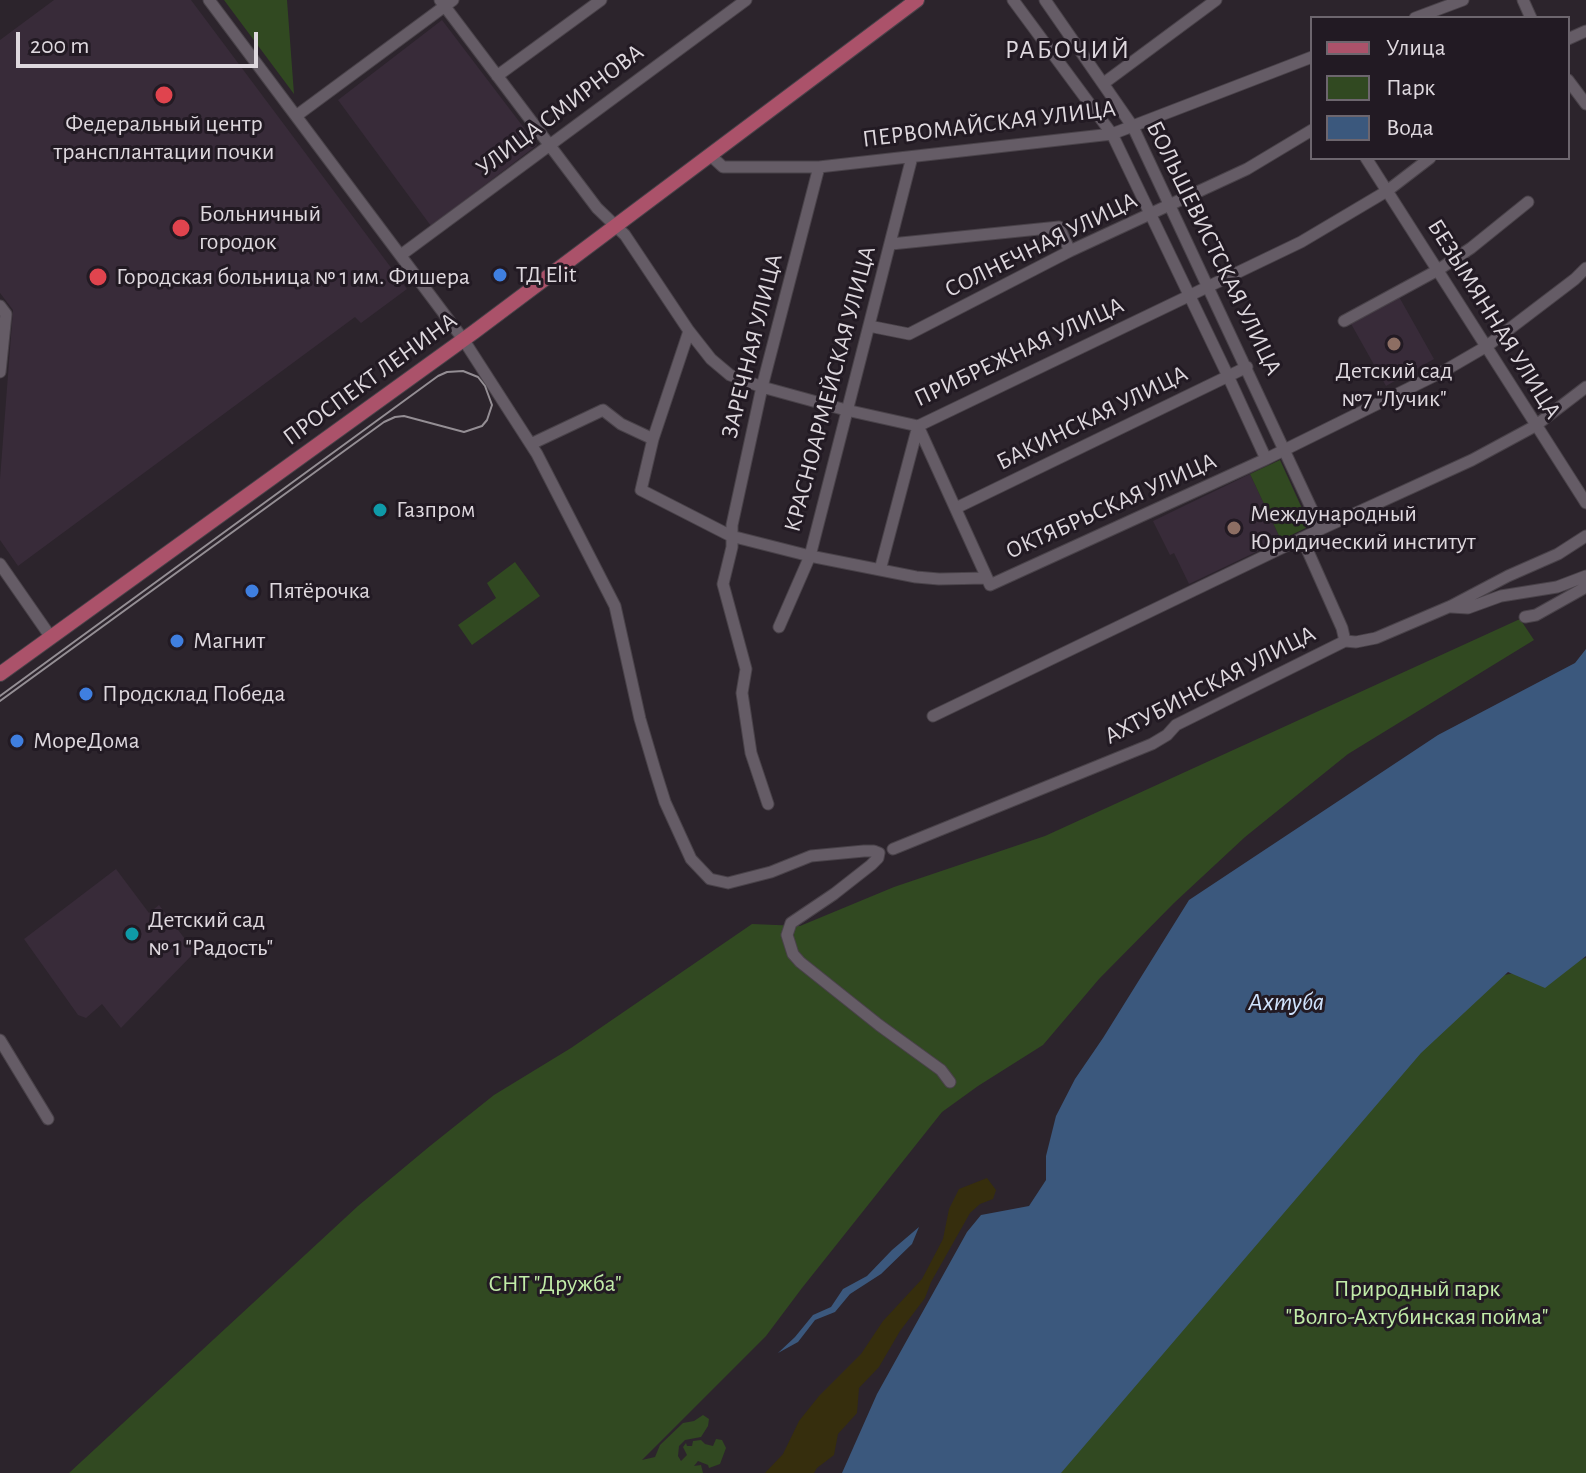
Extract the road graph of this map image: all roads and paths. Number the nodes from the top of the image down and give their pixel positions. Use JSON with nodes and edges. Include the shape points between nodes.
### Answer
{"nodes":[{"id":1,"x":209,"y":0,"type":"edge"},
{"id":2,"x":601,"y":0,"type":"edge"},
{"id":3,"x":746,"y":0,"type":"edge"},
{"id":4,"x":917,"y":0,"type":"edge"},
{"id":5,"x":1013,"y":0,"type":"edge"},
{"id":6,"x":1045,"y":0,"type":"edge"},
{"id":7,"x":1216,"y":0,"type":"edge"},
{"id":8,"x":1463,"y":0,"type":"edge"},
{"id":9,"x":446,"y":2,"type":"edge"},
{"id":10,"x":1450,"y":5,"type":"junction"},
{"id":11,"x":1420,"y":16,"type":"edge"},
{"id":12,"x":1442,"y":16,"type":"edge"},
{"id":13,"x":1310,"y":58,"type":"edge"},
{"id":14,"x":497,"y":76,"type":"junction"},
{"id":15,"x":1104,"y":83,"type":"junction"},
{"id":16,"x":1570,"y":83,"type":"edge"},
{"id":17,"x":1586,"y":104,"type":"edge"},
{"id":18,"x":296,"y":116,"type":"junction"},
{"id":19,"x":1133,"y":127,"type":"junction"},
{"id":20,"x":1310,"y":131,"type":"edge"},
{"id":21,"x":1112,"y":134,"type":"junction"},
{"id":22,"x":548,"y":146,"type":"junction"},
{"id":23,"x":710,"y":155,"type":"junction"},
{"id":24,"x":912,"y":157,"type":"junction"},
{"id":25,"x":1367,"y":160,"type":"edge"},
{"id":26,"x":1427,"y":160,"type":"edge"},
{"id":27,"x":819,"y":167,"type":"junction"},
{"id":28,"x":1387,"y":191,"type":"junction"},
{"id":29,"x":1528,"y":202,"type":"dead end"},
{"id":30,"x":1170,"y":206,"type":"junction"},
{"id":31,"x":1151,"y":215,"type":"junction"},
{"id":32,"x":615,"y":226,"type":"junction"},
{"id":33,"x":891,"y":244,"type":"junction"},
{"id":34,"x":1070,"y":251,"type":"junction"},
{"id":35,"x":401,"y":255,"type":"junction"},
{"id":36,"x":1586,"y":268,"type":"edge"},
{"id":37,"x":1438,"y":270,"type":"junction"},
{"id":38,"x":1209,"y":287,"type":"junction"},
{"id":39,"x":1189,"y":297,"type":"junction"},
{"id":40,"x":0,"y":306,"type":"edge"},
{"id":41,"x":1344,"y":321,"type":"dead end"},
{"id":42,"x":869,"y":326,"type":"junction"},
{"id":43,"x":689,"y":331,"type":"junction"},
{"id":44,"x":463,"y":339,"type":"junction"},
{"id":45,"x":1487,"y":346,"type":"junction"},
{"id":46,"x":1247,"y":367,"type":"junction"},
{"id":47,"x":0,"y":372,"type":"edge"},
{"id":48,"x":1228,"y":376,"type":"junction"},
{"id":49,"x":762,"y":387,"type":"junction"},
{"id":50,"x":1586,"y":387,"type":"edge"},
{"id":51,"x":846,"y":410,"type":"junction"},
{"id":52,"x":918,"y":426,"type":"junction"},
{"id":53,"x":1535,"y":426,"type":"junction"},
{"id":54,"x":653,"y":439,"type":"junction"},
{"id":55,"x":534,"y":449,"type":"junction"},
{"id":56,"x":1285,"y":450,"type":"junction"},
{"id":57,"x":1266,"y":459,"type":"junction"},
{"id":58,"x":1586,"y":503,"type":"edge"},
{"id":59,"x":956,"y":508,"type":"junction"},
{"id":60,"x":1321,"y":529,"type":"junction"},
{"id":61,"x":731,"y":536,"type":"junction"},
{"id":62,"x":1586,"y":536,"type":"edge"},
{"id":63,"x":1302,"y":538,"type":"junction"},
{"id":64,"x":810,"y":556,"type":"junction"},
{"id":65,"x":0,"y":564,"type":"edge"},
{"id":66,"x":880,"y":570,"type":"junction"},
{"id":67,"x":1586,"y":576,"type":"edge"},
{"id":68,"x":987,"y":578,"type":"junction"},
{"id":69,"x":1586,"y":587,"type":"edge"},
{"id":70,"x":1451,"y":606,"type":"junction"},
{"id":71,"x":1525,"y":617,"type":"dead end"},
{"id":72,"x":779,"y":627,"type":"dead end"},
{"id":73,"x":50,"y":636,"type":"junction"},
{"id":74,"x":1345,"y":641,"type":"junction"},
{"id":75,"x":0,"y":674,"type":"edge"},
{"id":76,"x":933,"y":716,"type":"dead end"},
{"id":77,"x":768,"y":804,"type":"dead end"},
{"id":78,"x":893,"y":849,"type":"dead end"},
{"id":79,"x":0,"y":1040,"type":"edge"},
{"id":80,"x":950,"y":1082,"type":"dead end"},
{"id":81,"x":48,"y":1119,"type":"dead end"}],
"edges":[{"from":1,"to":18,"type":"street"},
{"from":2,"to":14,"type":"street"},
{"from":3,"to":22,"type":"street","name":"УЛИЦА СМИРНОВА"},
{"from":4,"to":23,"type":"main road","name":"ПРОСПЕКТ ЛЕНИНА"},
{"from":5,"to":21,"type":"street","name":"БОЛЬШЕВИСТСКАЯ УЛИЦА"},
{"from":6,"to":15,"type":"street","name":"БОЛЬШЕВИСТСКАЯ УЛИЦА"},
{"from":7,"to":15,"type":"street"},
{"from":8,"to":10,"type":"street"},
{"from":9,"to":14,"type":"street","name":"ПРИБРЕЖНАЯ УЛИЦА"},
{"from":9,"to":18,"type":"street"},
{"from":10,"to":11,"type":"street"},
{"from":10,"to":12,"type":"street"},
{"from":13,"to":19,"type":"street","name":"ПЕРВОМАЙСКАЯ УЛИЦА"},
{"from":14,"to":22,"type":"street","name":"ПРИБРЕЖНАЯ УЛИЦА"},
{"from":15,"to":19,"type":"street","name":"БОЛЬШЕВИСТСКАЯ УЛИЦА"},
{"from":16,"to":17,"type":"street"},
{"from":18,"to":35,"type":"street"},
{"from":19,"to":21,"type":"street","name":"ПЕРВОМАЙСКАЯ УЛИЦА"},
{"from":19,"to":30,"type":"street","name":"БОЛЬШЕВИСТСКАЯ УЛИЦА"},
{"from":20,"to":30,"type":"street","name":"СОЛНЕЧНАЯ УЛИЦА"},
{"from":21,"to":24,"type":"street","name":"ПЕРВОМАЙСКАЯ УЛИЦА"},
{"from":21,"to":31,"type":"street","name":"БОЛЬШЕВИСТСКАЯ УЛИЦА"},
{"from":22,"to":32,"type":"street","name":"ПРИБРЕЖНАЯ УЛИЦА"},
{"from":22,"to":35,"type":"street","name":"УЛИЦА СМИРНОВА"},
{"from":23,"to":27,"type":"street","name":"ПЕРВОМАЙСКАЯ УЛИЦА","via":[[723,167]]},
{"from":23,"to":32,"type":"main road","name":"ПРОСПЕКТ ЛЕНИНА"},
{"from":24,"to":27,"type":"street","name":"ПЕРВОМАЙСКАЯ УЛИЦА"},
{"from":24,"to":33,"type":"street","name":"КРАСНОАРМЕЙСКАЯ УЛИЦА"},
{"from":25,"to":28,"type":"street","name":"БЕЗЫМЯННАЯ УЛИЦА"},
{"from":26,"to":28,"type":"street","name":"ПРИБРЕЖНАЯ УЛИЦА"},
{"from":27,"to":49,"type":"street","name":"ЗАРЕЧНАЯ УЛИЦА"},
{"from":28,"to":37,"type":"street","name":"БЕЗЫМЯННАЯ УЛИЦА"},
{"from":28,"to":38,"type":"street","name":"ПРИБРЕЖНАЯ УЛИЦА","via":[[1301,242]]},
{"from":29,"to":37,"type":"street"},
{"from":30,"to":31,"type":"street","name":"СОЛНЕЧНАЯ УЛИЦА"},
{"from":30,"to":38,"type":"street","name":"БОЛЬШЕВИСТСКАЯ УЛИЦА"},
{"from":31,"to":34,"type":"street","name":"СОЛНЕЧНАЯ УЛИЦА"},
{"from":31,"to":39,"type":"street","name":"БОЛЬШЕВИСТСКАЯ УЛИЦА"},
{"from":32,"to":43,"type":"street","name":"ПРИБРЕЖНАЯ УЛИЦА"},
{"from":32,"to":44,"type":"main road","name":"ПРОСПЕКТ ЛЕНИНА"},
{"from":33,"to":34,"type":"street","via":[[1059,227]]},
{"from":33,"to":42,"type":"street","name":"КРАСНОАРМЕЙСКАЯ УЛИЦА"},
{"from":34,"to":42,"type":"street","name":"СОЛНЕЧНАЯ УЛИЦА","via":[[909,334]]},
{"from":35,"to":44,"type":"street"},
{"from":36,"to":45,"type":"street","name":"ОКТЯБРЬСКАЯ УЛИЦА"},
{"from":37,"to":41,"type":"street"},
{"from":37,"to":45,"type":"street","name":"БЕЗЫМЯННАЯ УЛИЦА"},
{"from":38,"to":39,"type":"street","name":"ПРИБРЕЖНАЯ УЛИЦА"},
{"from":38,"to":46,"type":"street","name":"БОЛЬШЕВИСТСКАЯ УЛИЦА"},
{"from":39,"to":48,"type":"street","name":"БОЛЬШЕВИСТСКАЯ УЛИЦА"},
{"from":39,"to":52,"type":"street","name":"ПРИБРЕЖНАЯ УЛИЦА"},
{"from":40,"to":47,"type":"street","via":[[6,314]]},
{"from":42,"to":51,"type":"street","name":"КРАСНОАРМЕЙСКАЯ УЛИЦА"},
{"from":43,"to":49,"type":"street","name":"ПРИБРЕЖНАЯ УЛИЦА","via":[[730,375]]},
{"from":43,"to":54,"type":"street","name":"ОКТЯБРЬСКАЯ УЛИЦА"},
{"from":44,"to":55,"type":"street"},
{"from":44,"to":73,"type":"main road","name":"ПРОСПЕКТ ЛЕНИНА"},
{"from":45,"to":53,"type":"street","name":"БЕЗЫМЯННАЯ УЛИЦА"},
{"from":45,"to":56,"type":"street","name":"ОКТЯБРЬСКАЯ УЛИЦА"},
{"from":46,"to":48,"type":"street","name":"БАКИНСКАЯ УЛИЦА"},
{"from":46,"to":56,"type":"street","name":"БОЛЬШЕВИСТСКАЯ УЛИЦА"},
{"from":48,"to":57,"type":"street","name":"БОЛЬШЕВИСТСКАЯ УЛИЦА"},
{"from":48,"to":59,"type":"street","name":"БАКИНСКАЯ УЛИЦА"},
{"from":49,"to":51,"type":"street","name":"ПРИБРЕЖНАЯ УЛИЦА"},
{"from":49,"to":61,"type":"street","name":"ЗАРЕЧНАЯ УЛИЦА"},
{"from":50,"to":53,"type":"street"},
{"from":51,"to":52,"type":"street","name":"ПРИБРЕЖНАЯ УЛИЦА"},
{"from":51,"to":64,"type":"street","name":"КРАСНОАРМЕЙСКАЯ УЛИЦА"},
{"from":52,"to":59,"type":"street"},
{"from":52,"to":66,"type":"street"},
{"from":53,"to":58,"type":"street","name":"БЕЗЫМЯННАЯ УЛИЦА"},
{"from":53,"to":60,"type":"street"},
{"from":54,"to":55,"type":"street","via":[[603,410]]},
{"from":54,"to":61,"type":"street","name":"ОКТЯБРЬСКАЯ УЛИЦА","via":[[641,490]]},
{"from":55,"to":80,"type":"street","via":[[615,606],[655,770],[691,859],[710,879],[728,883],[811,856],[879,853],[871,865],[791,923],[787,935],[800,962]]},
{"from":56,"to":57,"type":"street","name":"ОКТЯБРЬСКАЯ УЛИЦА"},
{"from":56,"to":60,"type":"street","name":"БОЛЬШЕВИСТСКАЯ УЛИЦА"},
{"from":57,"to":68,"type":"street","name":"ОКТЯБРЬСКАЯ УЛИЦА","via":[[990,585]]},
{"from":59,"to":68,"type":"street"},
{"from":60,"to":63,"type":"street"},
{"from":61,"to":64,"type":"street","name":"ОКТЯБРЬСКАЯ УЛИЦА"},
{"from":61,"to":77,"type":"street","name":"ЗАРЕЧНАЯ УЛИЦА","via":[[723,584],[746,669],[742,693],[751,753]]},
{"from":62,"to":70,"type":"street","name":"АХТУБИНСКАЯ УЛИЦА"},
{"from":63,"to":74,"type":"street"},
{"from":63,"to":76,"type":"street"},
{"from":64,"to":66,"type":"street","name":"ОКТЯБРЬСКАЯ УЛИЦА"},
{"from":64,"to":72,"type":"street","name":"КРАСНОАРМЕЙСКАЯ УЛИЦА"},
{"from":65,"to":73,"type":"street"},
{"from":66,"to":68,"type":"street","name":"ОКТЯБРЬСКАЯ УЛИЦА","via":[[939,579]]},
{"from":67,"to":70,"type":"street","via":[[1468,608]]},
{"from":69,"to":71,"type":"street"},
{"from":70,"to":74,"type":"street","name":"АХТУБИНСКАЯ УЛИЦА","via":[[1376,638]]},
{"from":73,"to":75,"type":"main road","name":"ПРОСПЕКТ ЛЕНИНА"},
{"from":74,"to":78,"type":"street","name":"АХТУБИНСКАЯ УЛИЦА","via":[[1176,725],[1152,744]]},
{"from":79,"to":81,"type":"street"}]}
